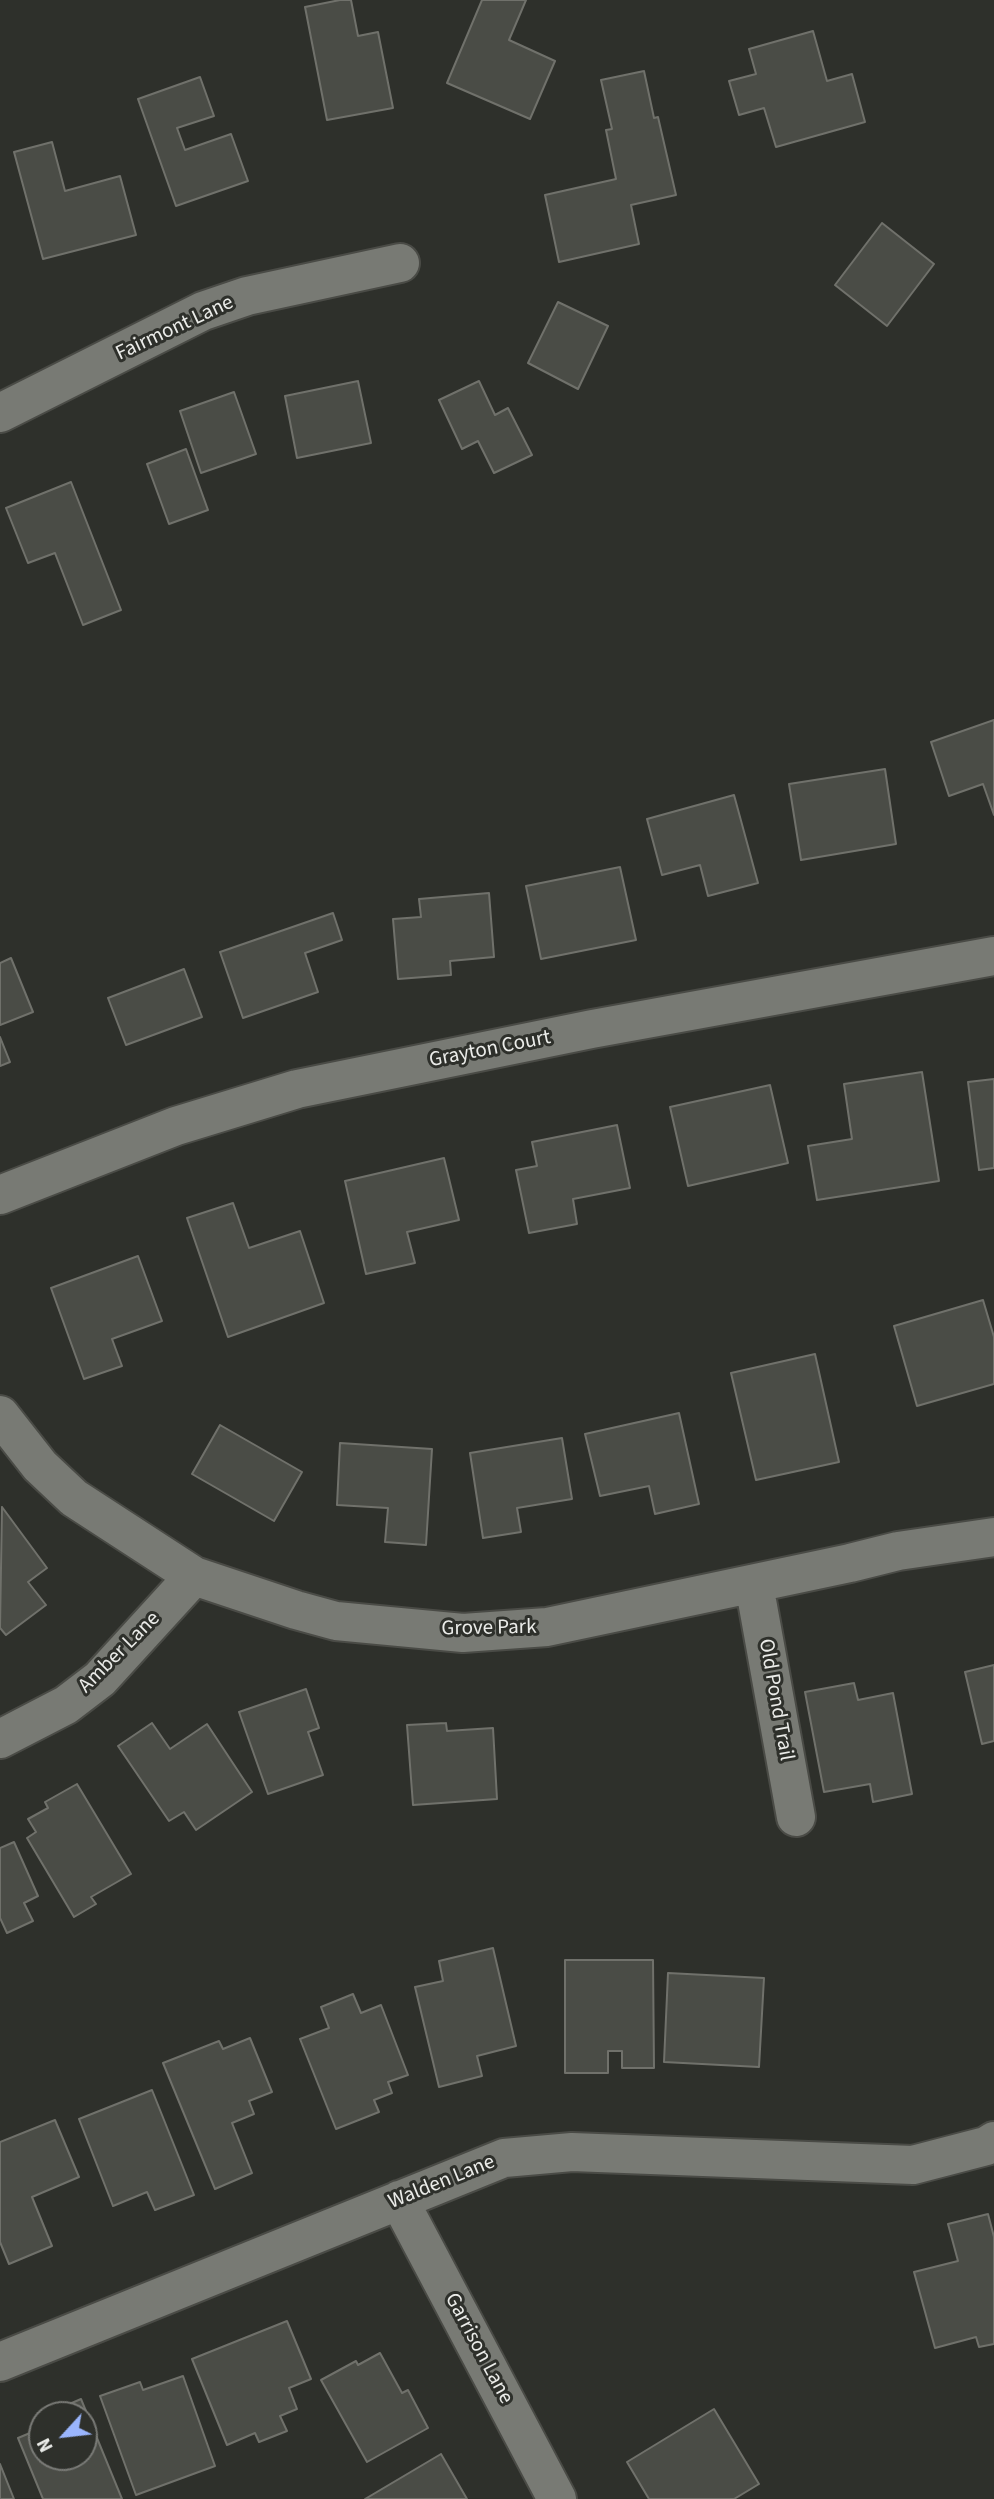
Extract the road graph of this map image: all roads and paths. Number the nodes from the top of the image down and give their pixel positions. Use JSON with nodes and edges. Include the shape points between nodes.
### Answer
{"nodes":[{"id":1,"x":400,"y":263,"type":"dead end"},
{"id":2,"x":0,"y":413,"type":"edge"},
{"id":3,"x":994,"y":956,"type":"edge"},
{"id":4,"x":0,"y":1195,"type":"edge"},
{"id":5,"x":0,"y":1415,"type":"edge"},
{"id":6,"x":994,"y":1537,"type":"edge"},
{"id":7,"x":194,"y":1576,"type":"junction"},
{"id":8,"x":754,"y":1584,"type":"junction"},
{"id":9,"x":0,"y":1739,"type":"edge"},
{"id":10,"x":796,"y":1817,"type":"dead end"},
{"id":11,"x":994,"y":2141,"type":"edge"},
{"id":12,"x":399,"y":2200,"type":"junction"},
{"id":13,"x":0,"y":2362,"type":"edge"},
{"id":14,"x":557,"y":2499,"type":"edge"}],
"edges":[{"from":1,"to":2,"type":"street","name":"Fairmont Lane","via":[[247,296],[203,312]]},
{"from":3,"to":4,"type":"street","name":"Grayton Court","via":[[592,1029],[297,1089],[176,1126]]},
{"from":5,"to":7,"type":"street","name":"Grove Park","via":[[40,1466],[74,1498]]},
{"from":6,"to":8,"type":"street","name":"Grove Park","via":[[898,1551]]},
{"from":7,"to":8,"type":"street","name":"Grove Park","via":[[336,1621],[463,1633],[547,1627]]},
{"from":7,"to":9,"type":"street","name":"Amber Lane","via":[[100,1679],[66,1705]]},
{"from":8,"to":10,"type":"street","name":"Old Pond Trail"},
{"from":11,"to":12,"type":"street","name":"Walden Lane","via":[[913,2165],[572,2152],[504,2158]]},
{"from":12,"to":13,"type":"street","name":"Walden Lane"},
{"from":12,"to":14,"type":"street","name":"Garrison Lane"}]}
